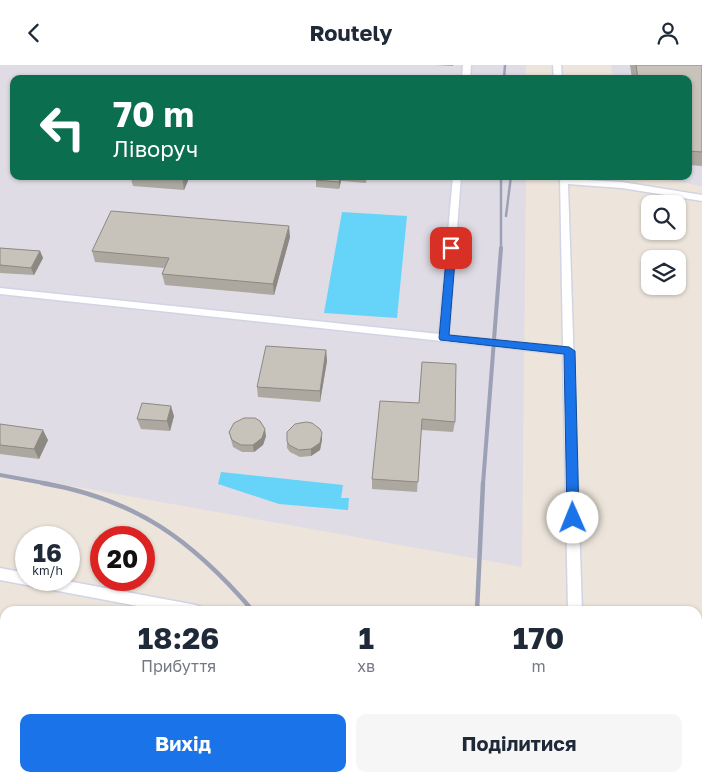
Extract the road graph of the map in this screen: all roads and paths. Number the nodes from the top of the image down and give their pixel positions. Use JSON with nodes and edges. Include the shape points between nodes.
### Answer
{"nodes":[{"id":1,"x":457,"y":180,"type":"edge"},
{"id":2,"x":564,"y":180,"type":"edge"},
{"id":3,"x":581,"y":180,"type":"edge"},
{"id":4,"x":702,"y":198,"type":"edge"},
{"id":5,"x":0,"y":291,"type":"edge"},
{"id":6,"x":444,"y":338,"type":"junction"},
{"id":7,"x":569,"y":351,"type":"junction"},
{"id":8,"x":0,"y":574,"type":"edge"},
{"id":9,"x":15,"y":577,"type":"edge"},
{"id":10,"x":80,"y":589,"type":"edge"},
{"id":11,"x":169,"y":606,"type":"edge"},
{"id":12,"x":575,"y":606,"type":"edge"}],
"edges":[{"from":1,"to":6,"type":"lane"},
{"from":2,"to":7,"type":"lane"},
{"from":3,"to":4,"type":"lane"},
{"from":5,"to":6,"type":"lane"},
{"from":6,"to":7,"type":"lane"},
{"from":7,"to":12,"type":"lane"},
{"from":8,"to":9,"type":"lane"},
{"from":10,"to":11,"type":"lane"}]}
